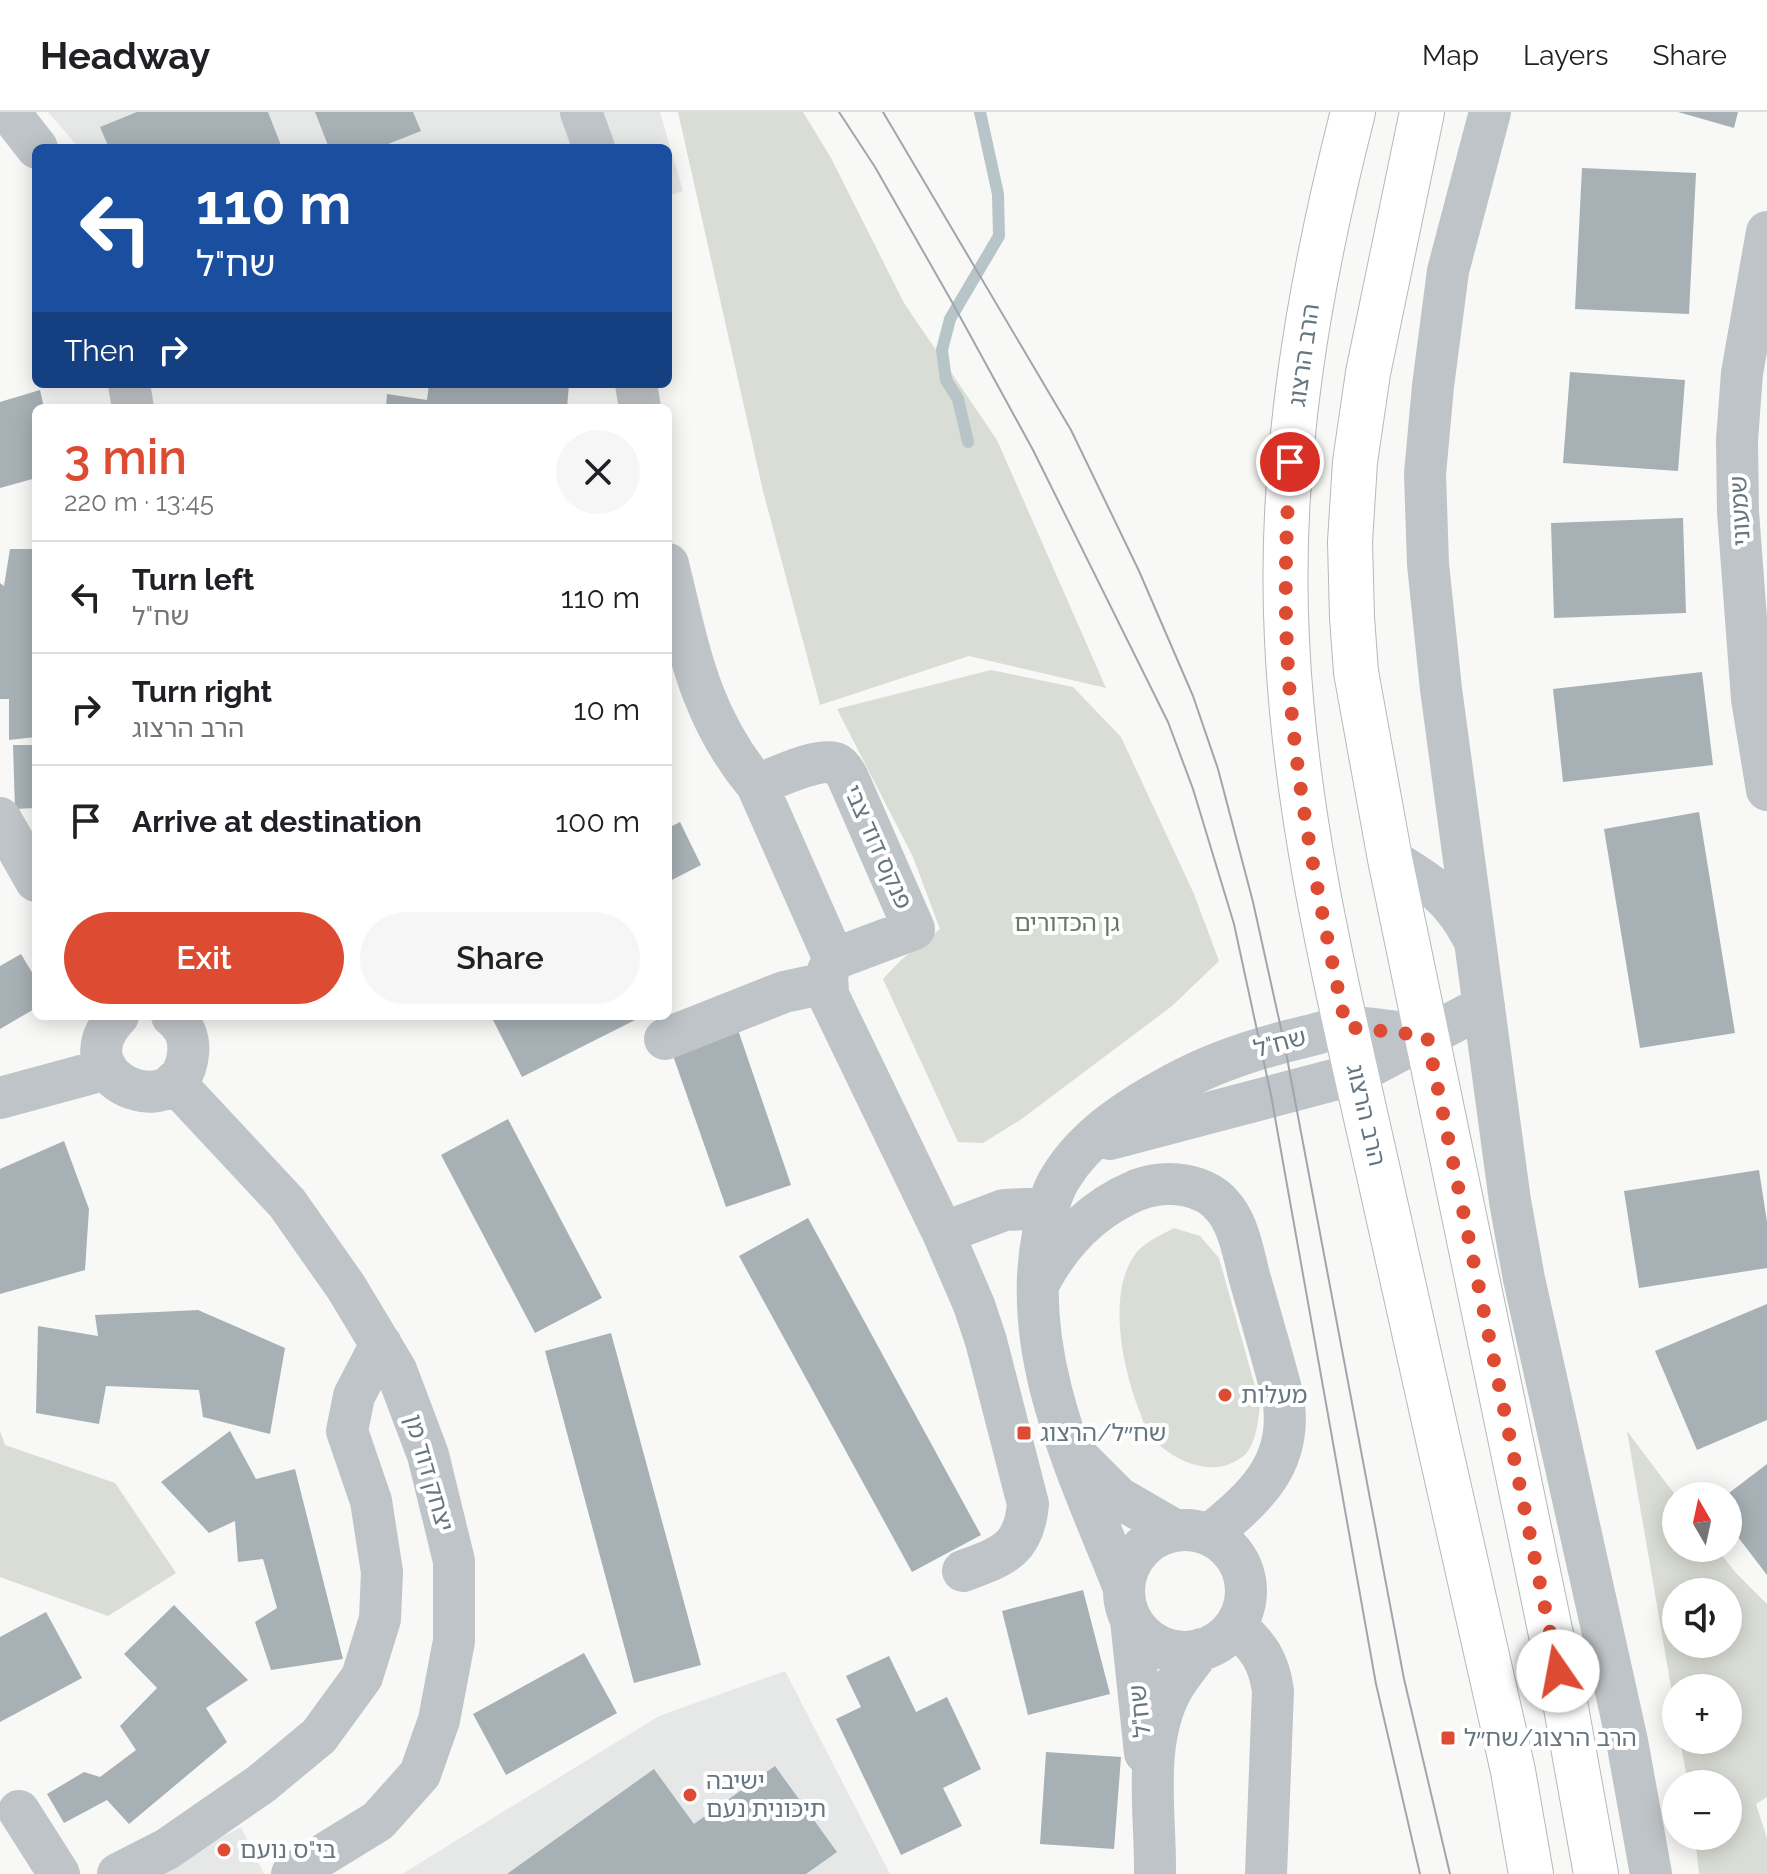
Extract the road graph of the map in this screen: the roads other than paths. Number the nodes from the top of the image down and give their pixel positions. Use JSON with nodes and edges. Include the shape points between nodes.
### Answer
{"nodes":[{"id":1,"x":9,"y":112,"type":"edge"},
{"id":2,"x":581,"y":112,"type":"edge"},
{"id":3,"x":1353,"y":112,"type":"edge"},
{"id":4,"x":1422,"y":112,"type":"edge"},
{"id":5,"x":1490,"y":112,"type":"edge"},
{"id":6,"x":34,"y":144,"type":"edge"},
{"id":7,"x":593,"y":144,"type":"edge"},
{"id":8,"x":1767,"y":232,"type":"edge"},
{"id":9,"x":672,"y":580,"type":"edge"},
{"id":10,"x":757,"y":785,"type":"junction"},
{"id":11,"x":1767,"y":790,"type":"edge"},
{"id":12,"x":0,"y":818,"type":"edge"},
{"id":13,"x":1390,"y":859,"type":"junction"},
{"id":14,"x":32,"y":874,"type":"edge"},
{"id":15,"x":1474,"y":941,"type":"junction"},
{"id":16,"x":830,"y":971,"type":"junction"},
{"id":17,"x":1484,"y":1006,"type":"junction"},
{"id":18,"x":114,"y":1020,"type":"edge"},
{"id":19,"x":175,"y":1020,"type":"edge"},
{"id":20,"x":1346,"y":1027,"type":"junction"},
{"id":21,"x":1427,"y":1036,"type":"junction"},
{"id":22,"x":665,"y":1039,"type":"dead end"},
{"id":23,"x":107,"y":1069,"type":"junction"},
{"id":24,"x":1356,"y":1074,"type":"junction"},
{"id":25,"x":174,"y":1082,"type":"junction"},
{"id":26,"x":0,"y":1098,"type":"edge"},
{"id":27,"x":1086,"y":1146,"type":"junction"},
{"id":28,"x":1048,"y":1208,"type":"junction"},
{"id":29,"x":943,"y":1233,"type":"junction"},
{"id":30,"x":1036,"y":1289,"type":"junction"},
{"id":31,"x":381,"y":1344,"type":"junction"},
{"id":32,"x":1066,"y":1440,"type":"junction"},
{"id":33,"x":1193,"y":1533,"type":"junction"},
{"id":34,"x":963,"y":1571,"type":"dead end"},
{"id":35,"x":1128,"y":1604,"type":"junction"},
{"id":36,"x":1235,"y":1626,"type":"junction"},
{"id":37,"x":1201,"y":1649,"type":"junction"},
{"id":38,"x":1153,"y":1801,"type":"junction"},
{"id":39,"x":19,"y":1811,"type":"dead end"},
{"id":40,"x":59,"y":1874,"type":"edge"},
{"id":41,"x":118,"y":1874,"type":"edge"},
{"id":42,"x":292,"y":1874,"type":"edge"},
{"id":43,"x":1155,"y":1874,"type":"edge"},
{"id":44,"x":1266,"y":1874,"type":"edge"},
{"id":45,"x":1531,"y":1874,"type":"edge"},
{"id":46,"x":1596,"y":1874,"type":"edge"},
{"id":47,"x":1651,"y":1874,"type":"edge"}],
"edges":[{"from":1,"to":6,"type":"street"},
{"from":2,"to":7,"type":"street"},
{"from":3,"to":20,"type":"main road","name":"הרב הרצוג","via":[[1314,285],[1301,370],[1286,566],[1290,700],[1303,807]]},
{"from":4,"to":13,"type":"main road","via":[[1368,373],[1350,542],[1356,672]]},
{"from":5,"to":15,"type":"street","via":[[1448,271],[1425,474],[1441,689]]},
{"from":8,"to":11,"type":"street","name":"שמעוני","via":[[1742,373],[1737,440],[1752,699]]},
{"from":9,"to":10,"type":"street","via":[[694,670],[716,726]]},
{"from":10,"to":16,"type":"street"},
{"from":10,"to":16,"type":"street","name":"פנקס דוד צבי","via":[[808,766],[835,763],[842,768],[914,929]]},
{"from":12,"to":14,"type":"street"},
{"from":13,"to":15,"type":"street","via":[[1448,899]]},
{"from":13,"to":21,"type":"main road"},
{"from":15,"to":17,"type":"street"},
{"from":16,"to":22,"type":"street"},
{"from":16,"to":29,"type":"street","via":[[828,995]]},
{"from":17,"to":21,"type":"street"},
{"from":17,"to":47,"type":"street","via":[[1524,1279],[1627,1741]]},
{"from":18,"to":23,"type":"street","via":[[103,1040]]},
{"from":19,"to":25,"type":"street","via":[[185,1031],[189,1056]]},
{"from":20,"to":21,"type":"street","name":"שח\"ל"},
{"from":20,"to":24,"type":"main road","name":"הרב הרצוג"},
{"from":20,"to":27,"type":"street","name":"שח\"ל","via":[[1204,1068],[1121,1116]]},
{"from":21,"to":24,"type":"street","name":"שח\"ל"},
{"from":21,"to":46,"type":"main road"},
{"from":23,"to":25,"type":"street","via":[[116,1082],[144,1093]]},
{"from":23,"to":26,"type":"street"},
{"from":24,"to":27,"type":"street","name":"שח\"ל"},
{"from":24,"to":45,"type":"main road","name":"הרב הרצוג","via":[[1513,1771]]},
{"from":25,"to":31,"type":"street","name":"יצחק דוד מן","via":[[287,1203]]},
{"from":27,"to":28,"type":"street","name":"שח\"ל","via":[[1061,1176]]},
{"from":28,"to":29,"type":"street","via":[[1004,1210]]},
{"from":28,"to":30,"type":"street","name":"שח\"ל"},
{"from":29,"to":34,"type":"street","via":[[986,1341],[1028,1504],[1021,1537],[991,1560]]},
{"from":30,"to":32,"type":"street","name":"שח\"ל","via":[[1045,1364]]},
{"from":30,"to":33,"type":"street","via":[[1072,1234],[1138,1190],[1184,1185],[1202,1190],[1226,1209],[1244,1257],[1286,1421],[1278,1459],[1253,1497]]},
{"from":31,"to":41,"type":"street","via":[[354,1396],[347,1431],[371,1501],[382,1572],[380,1619],[362,1677],[319,1736],[261,1784],[167,1849]]},
{"from":31,"to":42,"type":"street","name":"יצחק דוד מן","via":[[428,1455],[454,1561],[454,1641],[439,1720],[420,1774],[378,1821]]},
{"from":32,"to":33,"type":"street","name":"שח\"ל","via":[[1119,1498]]},
{"from":32,"to":35,"type":"street","name":"שח\"ל"},
{"from":33,"to":35,"type":"street","via":[[1153,1539],[1134,1556],[1127,1571]]},
{"from":33,"to":36,"type":"street","via":[[1224,1544],[1242,1571],[1245,1603]]},
{"from":35,"to":37,"type":"street","via":[[1141,1633],[1161,1647]]},
{"from":35,"to":38,"type":"street","name":"שח\"ל"},
{"from":36,"to":37,"type":"street"},
{"from":36,"to":44,"type":"street","via":[[1260,1649],[1273,1691]]},
{"from":37,"to":38,"type":"street","name":"שח\"ל","via":[[1170,1692],[1159,1725]]},
{"from":38,"to":43,"type":"street","name":"שח\"ל"},
{"from":39,"to":40,"type":"street"}]}
